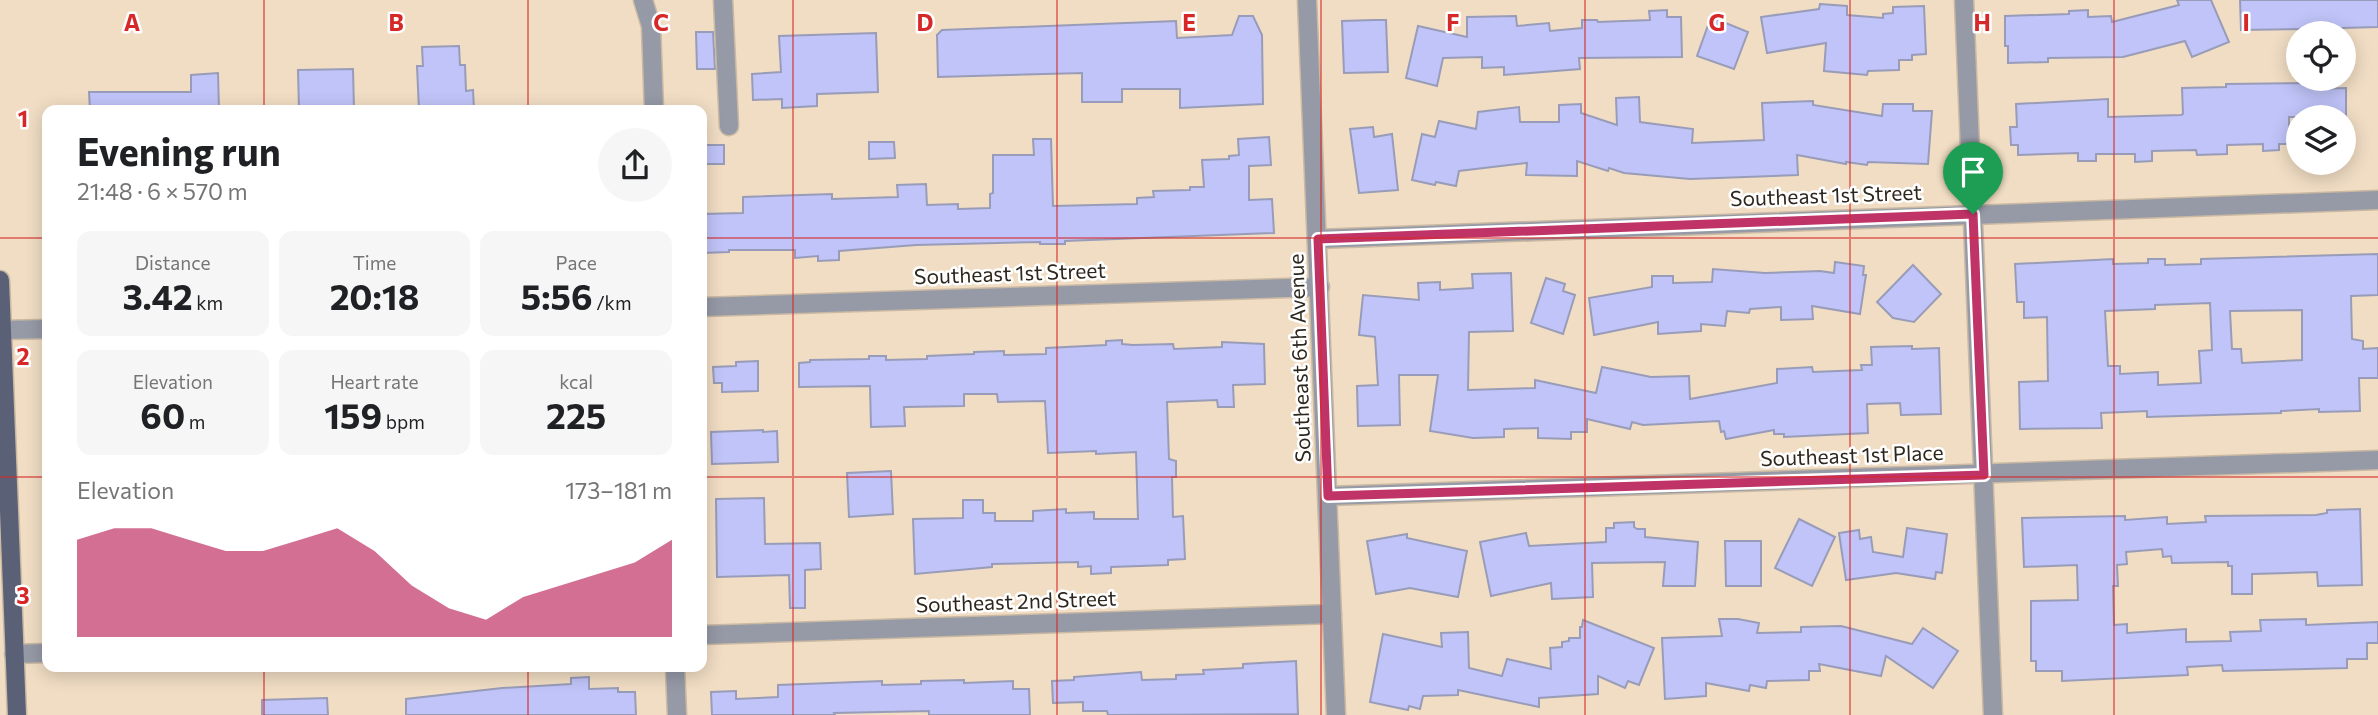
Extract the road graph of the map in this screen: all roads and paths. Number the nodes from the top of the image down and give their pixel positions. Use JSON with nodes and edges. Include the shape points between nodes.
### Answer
{"nodes":[{"id":1,"x":643,"y":0,"type":"edge"},
{"id":2,"x":723,"y":0,"type":"edge"},
{"id":3,"x":1307,"y":0,"type":"edge"},
{"id":4,"x":1964,"y":0,"type":"edge"},
{"id":5,"x":654,"y":105,"type":"edge"},
{"id":6,"x":729,"y":125,"type":"dead end"},
{"id":7,"x":2378,"y":200,"type":"edge"},
{"id":8,"x":1973,"y":214,"type":"junction"},
{"id":9,"x":1318,"y":239,"type":"junction"},
{"id":10,"x":0,"y":280,"type":"edge"},
{"id":11,"x":1320,"y":287,"type":"junction"},
{"id":12,"x":707,"y":307,"type":"edge"},
{"id":13,"x":42,"y":329,"type":"edge"},
{"id":14,"x":2,"y":330,"type":"edge"},
{"id":15,"x":2378,"y":460,"type":"edge"},
{"id":16,"x":1984,"y":475,"type":"junction"},
{"id":17,"x":1328,"y":496,"type":"junction"},
{"id":18,"x":1332,"y":614,"type":"junction"},
{"id":19,"x":707,"y":635,"type":"edge"},
{"id":20,"x":42,"y":653,"type":"edge"},
{"id":21,"x":15,"y":654,"type":"junction"},
{"id":22,"x":675,"y":672,"type":"edge"},
{"id":23,"x":17,"y":715,"type":"edge"},
{"id":24,"x":677,"y":715,"type":"edge"},
{"id":25,"x":1336,"y":715,"type":"edge"},
{"id":26,"x":1993,"y":715,"type":"edge"}],
"edges":[{"from":1,"to":5,"type":"street","via":[[651,26]]},
{"from":2,"to":6,"type":"street"},
{"from":3,"to":9,"type":"street","name":"Southeast 6th Avenue"},
{"from":4,"to":8,"type":"street"},
{"from":7,"to":8,"type":"street","name":"Southeast 1st Street"},
{"from":8,"to":9,"type":"street","name":"Southeast 1st Street"},
{"from":8,"to":16,"type":"street"},
{"from":9,"to":11,"type":"street","name":"Southeast 6th Avenue"},
{"from":10,"to":14,"type":"main road"},
{"from":11,"to":12,"type":"street","name":"Southeast 1st Street"},
{"from":11,"to":17,"type":"street","name":"Southeast 6th Avenue"},
{"from":13,"to":14,"type":"street"},
{"from":14,"to":21,"type":"main road"},
{"from":15,"to":16,"type":"street","name":"Southeast 1st Place"},
{"from":16,"to":17,"type":"street","name":"Southeast 1st Place"},
{"from":16,"to":26,"type":"street"},
{"from":17,"to":18,"type":"street","name":"Southeast 6th Avenue"},
{"from":18,"to":19,"type":"street","name":"Southeast 2nd Street"},
{"from":18,"to":25,"type":"street","name":"Southeast 6th Avenue"},
{"from":20,"to":21,"type":"street"},
{"from":21,"to":23,"type":"main road"},
{"from":22,"to":24,"type":"street"}]}
